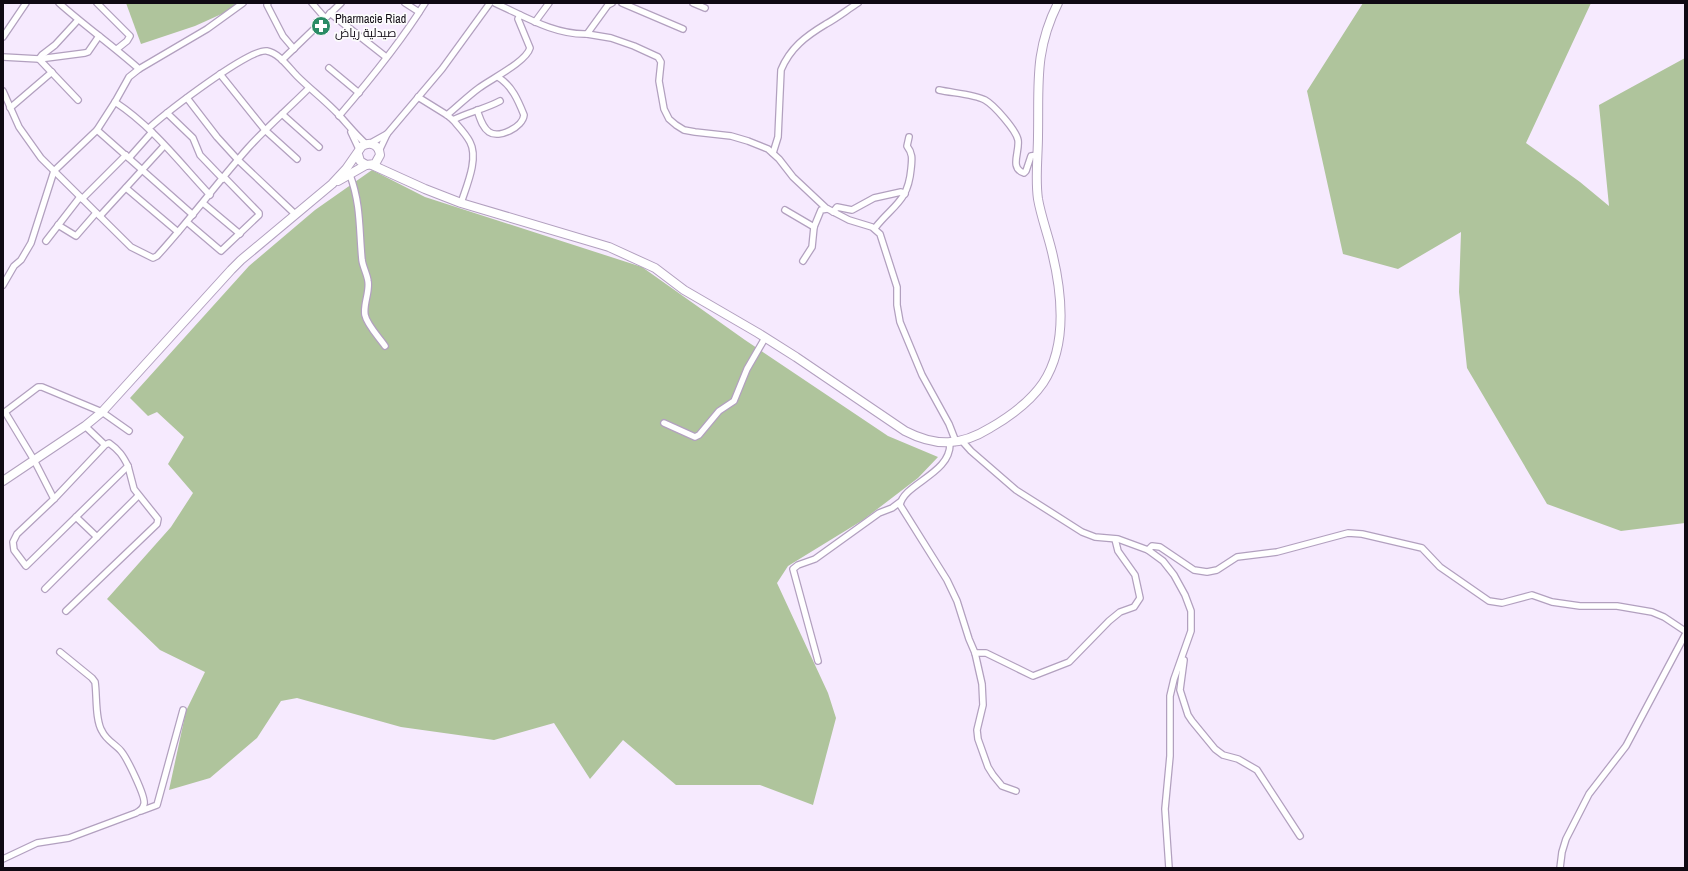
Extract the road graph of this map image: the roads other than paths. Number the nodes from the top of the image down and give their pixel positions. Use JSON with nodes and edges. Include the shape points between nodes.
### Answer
{"nodes":[{"id":1,"x":26,"y":3,"type":"edge"},
{"id":2,"x":59,"y":3,"type":"edge"},
{"id":3,"x":98,"y":3,"type":"edge"},
{"id":4,"x":243,"y":3,"type":"edge"},
{"id":5,"x":268,"y":3,"type":"edge"},
{"id":6,"x":312,"y":3,"type":"edge"},
{"id":7,"x":341,"y":3,"type":"edge"},
{"id":8,"x":405,"y":3,"type":"edge"},
{"id":9,"x":425,"y":3,"type":"edge"},
{"id":10,"x":490,"y":3,"type":"edge"},
{"id":11,"x":495,"y":3,"type":"edge"},
{"id":12,"x":548,"y":3,"type":"edge"},
{"id":13,"x":622,"y":3,"type":"edge"},
{"id":14,"x":693,"y":3,"type":"edge"},
{"id":15,"x":858,"y":3,"type":"edge"},
{"id":16,"x":1058,"y":3,"type":"edge"},
{"id":17,"x":608,"y":4,"type":"edge"},
{"id":18,"x":705,"y":8,"type":"dead end"},
{"id":19,"x":419,"y":12,"type":"junction"},
{"id":20,"x":330,"y":13,"type":"junction"},
{"id":21,"x":520,"y":15,"type":"junction"},
{"id":22,"x":325,"y":18,"type":"junction"},
{"id":23,"x":78,"y":20,"type":"junction"},
{"id":24,"x":535,"y":22,"type":"junction"},
{"id":25,"x":683,"y":29,"type":"dead end"},
{"id":26,"x":587,"y":34,"type":"junction"},
{"id":27,"x":99,"y":36,"type":"junction"},
{"id":28,"x":3,"y":37,"type":"edge"},
{"id":29,"x":117,"y":49,"type":"junction"},
{"id":30,"x":294,"y":49,"type":"junction"},
{"id":31,"x":3,"y":57,"type":"edge"},
{"id":32,"x":386,"y":57,"type":"junction"},
{"id":33,"x":40,"y":59,"type":"junction"},
{"id":34,"x":282,"y":60,"type":"junction"},
{"id":35,"x":329,"y":68,"type":"dead end"},
{"id":36,"x":139,"y":69,"type":"junction"},
{"id":37,"x":52,"y":72,"type":"junction"},
{"id":38,"x":220,"y":74,"type":"junction"},
{"id":39,"x":498,"y":77,"type":"junction"},
{"id":40,"x":309,"y":88,"type":"junction"},
{"id":41,"x":940,"y":90,"type":"dead end"},
{"id":42,"x":3,"y":91,"type":"edge"},
{"id":43,"x":359,"y":93,"type":"junction"},
{"id":44,"x":418,"y":97,"type":"junction"},
{"id":45,"x":187,"y":98,"type":"junction"},
{"id":46,"x":78,"y":100,"type":"dead end"},
{"id":47,"x":500,"y":101,"type":"dead end"},
{"id":48,"x":115,"y":102,"type":"junction"},
{"id":49,"x":10,"y":108,"type":"junction"},
{"id":50,"x":478,"y":110,"type":"junction"},
{"id":51,"x":167,"y":113,"type":"junction"},
{"id":52,"x":282,"y":114,"type":"junction"},
{"id":53,"x":447,"y":115,"type":"junction"},
{"id":54,"x":339,"y":116,"type":"junction"},
{"id":55,"x":453,"y":120,"type":"junction"},
{"id":56,"x":97,"y":130,"type":"junction"},
{"id":57,"x":151,"y":130,"type":"junction"},
{"id":58,"x":265,"y":130,"type":"junction"},
{"id":59,"x":387,"y":134,"type":"junction"},
{"id":60,"x":909,"y":137,"type":"dead end"},
{"id":61,"x":164,"y":146,"type":"junction"},
{"id":62,"x":319,"y":148,"type":"dead end"},
{"id":63,"x":363,"y":148,"type":"junction"},
{"id":64,"x":379,"y":152,"type":"junction"},
{"id":65,"x":773,"y":153,"type":"junction"},
{"id":66,"x":1038,"y":155,"type":"junction"},
{"id":67,"x":128,"y":157,"type":"junction"},
{"id":68,"x":297,"y":159,"type":"dead end"},
{"id":69,"x":238,"y":160,"type":"junction"},
{"id":70,"x":369,"y":165,"type":"junction"},
{"id":71,"x":143,"y":170,"type":"junction"},
{"id":72,"x":54,"y":171,"type":"junction"},
{"id":73,"x":394,"y":174,"type":"junction"},
{"id":74,"x":350,"y":175,"type":"junction"},
{"id":75,"x":223,"y":178,"type":"junction"},
{"id":76,"x":332,"y":184,"type":"junction"},
{"id":77,"x":126,"y":188,"type":"junction"},
{"id":78,"x":905,"y":194,"type":"junction"},
{"id":79,"x":210,"y":195,"type":"junction"},
{"id":80,"x":81,"y":198,"type":"junction"},
{"id":81,"x":203,"y":203,"type":"junction"},
{"id":82,"x":461,"y":203,"type":"junction"},
{"id":83,"x":827,"y":209,"type":"junction"},
{"id":84,"x":785,"y":210,"type":"dead end"},
{"id":85,"x":833,"y":212,"type":"junction"},
{"id":86,"x":295,"y":214,"type":"junction"},
{"id":87,"x":98,"y":215,"type":"junction"},
{"id":88,"x":194,"y":215,"type":"junction"},
{"id":89,"x":187,"y":222,"type":"junction"},
{"id":90,"x":58,"y":225,"type":"junction"},
{"id":91,"x":814,"y":228,"type":"junction"},
{"id":92,"x":875,"y":228,"type":"junction"},
{"id":93,"x":178,"y":232,"type":"junction"},
{"id":94,"x":240,"y":234,"type":"junction"},
{"id":95,"x":46,"y":241,"type":"dead end"},
{"id":96,"x":803,"y":261,"type":"dead end"},
{"id":97,"x":3,"y":285,"type":"edge"},
{"id":98,"x":765,"y":338,"type":"junction"},
{"id":99,"x":385,"y":346,"type":"dead end"},
{"id":100,"x":102,"y":412,"type":"junction"},
{"id":101,"x":4,"y":413,"type":"edge"},
{"id":102,"x":664,"y":423,"type":"dead end"},
{"id":103,"x":85,"y":426,"type":"junction"},
{"id":104,"x":129,"y":431,"type":"dead end"},
{"id":105,"x":956,"y":442,"type":"junction"},
{"id":106,"x":105,"y":445,"type":"junction"},
{"id":107,"x":34,"y":460,"type":"junction"},
{"id":108,"x":128,"y":466,"type":"junction"},
{"id":109,"x":3,"y":481,"type":"edge"},
{"id":110,"x":138,"y":496,"type":"junction"},
{"id":111,"x":54,"y":499,"type":"junction"},
{"id":112,"x":900,"y":502,"type":"junction"},
{"id":113,"x":76,"y":517,"type":"junction"},
{"id":114,"x":97,"y":536,"type":"junction"},
{"id":115,"x":1115,"y":539,"type":"junction"},
{"id":116,"x":1148,"y":550,"type":"junction"},
{"id":117,"x":45,"y":589,"type":"dead end"},
{"id":118,"x":66,"y":611,"type":"dead end"},
{"id":119,"x":1685,"y":631,"type":"edge"},
{"id":120,"x":1685,"y":635,"type":"edge"},
{"id":121,"x":1186,"y":648,"type":"junction"},
{"id":122,"x":60,"y":652,"type":"dead end"},
{"id":123,"x":975,"y":652,"type":"junction"},
{"id":124,"x":818,"y":661,"type":"dead end"},
{"id":125,"x":183,"y":710,"type":"dead end"},
{"id":126,"x":1016,"y":790,"type":"dead end"},
{"id":127,"x":140,"y":811,"type":"junction"},
{"id":128,"x":1300,"y":836,"type":"dead end"},
{"id":129,"x":3,"y":859,"type":"edge"},
{"id":130,"x":1169,"y":868,"type":"edge"},
{"id":131,"x":1560,"y":868,"type":"edge"}],
"edges":[{"from":1,"to":28,"type":"street"},
{"from":2,"to":23,"type":"street"},
{"from":3,"to":29,"type":"street","via":[[130,36]]},
{"from":4,"to":36,"type":"street","via":[[207,29]]},
{"from":5,"to":30,"type":"street","via":[[283,36]]},
{"from":6,"to":22,"type":"street"},
{"from":7,"to":20,"type":"street"},
{"from":8,"to":19,"type":"street"},
{"from":9,"to":19,"type":"street"},
{"from":10,"to":44,"type":"street","via":[[442,69]]},
{"from":11,"to":21,"type":"street"},
{"from":12,"to":24,"type":"street"},
{"from":13,"to":25,"type":"street"},
{"from":14,"to":18,"type":"street"},
{"from":15,"to":65,"type":"street","via":[[813,31],[799,43],[784,63],[780,74],[778,137]]},
{"from":16,"to":66,"type":"street","via":[[1040,55]]},
{"from":17,"to":26,"type":"street"},
{"from":19,"to":32,"type":"street"},
{"from":20,"to":22,"type":"street"},
{"from":20,"to":32,"type":"street"},
{"from":21,"to":24,"type":"street"},
{"from":21,"to":39,"type":"street","via":[[518,19],[529,51]]},
{"from":22,"to":30,"type":"street"},
{"from":23,"to":27,"type":"street"},
{"from":23,"to":33,"type":"street"},
{"from":24,"to":26,"type":"street","via":[[563,32]]},
{"from":26,"to":65,"type":"street","via":[[611,38],[658,57],[661,62],[659,82],[664,109],[676,125],[684,130],[731,136]]},
{"from":27,"to":29,"type":"street"},
{"from":27,"to":33,"type":"street","via":[[86,53]]},
{"from":29,"to":36,"type":"street"},
{"from":30,"to":34,"type":"street"},
{"from":31,"to":33,"type":"street"},
{"from":32,"to":43,"type":"street"},
{"from":33,"to":37,"type":"street"},
{"from":34,"to":38,"type":"street","via":[[269,51],[261,50]]},
{"from":34,"to":40,"type":"street"},
{"from":35,"to":43,"type":"street"},
{"from":36,"to":48,"type":"street","via":[[129,77]]},
{"from":37,"to":46,"type":"street"},
{"from":37,"to":49,"type":"street"},
{"from":38,"to":45,"type":"street"},
{"from":38,"to":58,"type":"street"},
{"from":39,"to":50,"type":"street","via":[[515,94],[524,119],[515,128],[496,134],[490,133],[483,126]]},
{"from":39,"to":53,"type":"street"},
{"from":40,"to":52,"type":"street"},
{"from":40,"to":54,"type":"street"},
{"from":41,"to":66,"type":"street","via":[[980,98],[990,103],[1012,128],[1018,140],[1016,164],[1020,172],[1026,171],[1030,157]]},
{"from":42,"to":49,"type":"street"},
{"from":43,"to":54,"type":"street"},
{"from":44,"to":53,"type":"street"},
{"from":44,"to":59,"type":"street"},
{"from":45,"to":51,"type":"street"},
{"from":45,"to":69,"type":"street"},
{"from":47,"to":50,"type":"street"},
{"from":48,"to":56,"type":"street"},
{"from":48,"to":57,"type":"street"},
{"from":49,"to":72,"type":"street","via":[[28,142]]},
{"from":50,"to":55,"type":"street"},
{"from":51,"to":57,"type":"street"},
{"from":51,"to":75,"type":"street","via":[[193,138],[200,155]]},
{"from":52,"to":58,"type":"street"},
{"from":52,"to":62,"type":"street"},
{"from":53,"to":55,"type":"street"},
{"from":54,"to":63,"type":"street"},
{"from":55,"to":82,"type":"street","via":[[470,142],[473,154],[471,171]]},
{"from":56,"to":67,"type":"street"},
{"from":56,"to":72,"type":"street"},
{"from":57,"to":61,"type":"street"},
{"from":57,"to":67,"type":"street"},
{"from":58,"to":68,"type":"street"},
{"from":58,"to":69,"type":"street"},
{"from":59,"to":63,"type":"street"},
{"from":59,"to":64,"type":"street"},
{"from":60,"to":78,"type":"street","via":[[907,146],[912,151],[912,156],[910,184]]},
{"from":61,"to":71,"type":"street"},
{"from":61,"to":79,"type":"street"},
{"from":63,"to":64,"type":"street","via":[[375,146]]},
{"from":63,"to":70,"type":"street","via":[[360,161]]},
{"from":63,"to":76,"type":"street"},
{"from":64,"to":70,"type":"street","via":[[378,160]]},
{"from":64,"to":73,"type":"street","via":[[385,165]]},
{"from":65,"to":83,"type":"street","via":[[793,177]]},
{"from":66,"to":105,"type":"street","via":[[1038,198],[1060,293],[1058,343],[1048,375],[1035,392],[994,426]]},
{"from":67,"to":71,"type":"street"},
{"from":67,"to":80,"type":"street"},
{"from":69,"to":75,"type":"street"},
{"from":69,"to":86,"type":"street"},
{"from":70,"to":73,"type":"street"},
{"from":70,"to":74,"type":"street"},
{"from":71,"to":77,"type":"street"},
{"from":71,"to":88,"type":"street"},
{"from":72,"to":80,"type":"street"},
{"from":72,"to":97,"type":"street","via":[[31,243]]},
{"from":73,"to":82,"type":"street"},
{"from":74,"to":76,"type":"street"},
{"from":74,"to":99,"type":"street","via":[[357,192],[362,262],[368,280],[365,314],[367,321]]},
{"from":75,"to":79,"type":"street"},
{"from":75,"to":94,"type":"street","via":[[259,214]]},
{"from":76,"to":86,"type":"street"},
{"from":77,"to":87,"type":"street"},
{"from":77,"to":93,"type":"street"},
{"from":78,"to":85,"type":"street","via":[[901,192],[874,198],[856,209],[837,208]]},
{"from":78,"to":92,"type":"street"},
{"from":79,"to":81,"type":"street"},
{"from":80,"to":87,"type":"street"},
{"from":80,"to":90,"type":"street"},
{"from":81,"to":88,"type":"street"},
{"from":81,"to":94,"type":"street"},
{"from":82,"to":98,"type":"street","via":[[609,248],[638,260]]},
{"from":83,"to":85,"type":"street"},
{"from":83,"to":91,"type":"street","via":[[821,210]]},
{"from":84,"to":91,"type":"street"},
{"from":85,"to":92,"type":"street"},
{"from":86,"to":100,"type":"street","via":[[231,270]]},
{"from":87,"to":90,"type":"street","via":[[76,236]]},
{"from":87,"to":93,"type":"street","via":[[131,247],[152,258],[157,256]]},
{"from":88,"to":89,"type":"street"},
{"from":89,"to":93,"type":"street"},
{"from":89,"to":94,"type":"street","via":[[221,251]]},
{"from":90,"to":95,"type":"street"},
{"from":91,"to":96,"type":"street","via":[[812,247]]},
{"from":92,"to":105,"type":"street","via":[[882,238],[897,287],[900,322],[922,375]]},
{"from":98,"to":102,"type":"street","via":[[747,369],[734,402],[719,411],[699,435],[690,436]]},
{"from":98,"to":105,"type":"street","via":[[905,431],[923,439]]},
{"from":100,"to":101,"type":"street","via":[[38,387]]},
{"from":100,"to":103,"type":"street"},
{"from":100,"to":104,"type":"street"},
{"from":101,"to":107,"type":"street"},
{"from":103,"to":106,"type":"street"},
{"from":103,"to":107,"type":"street"},
{"from":105,"to":112,"type":"street","via":[[944,463]]},
{"from":105,"to":115,"type":"street","via":[[971,451],[1016,490],[1063,521],[1094,537]]},
{"from":106,"to":108,"type":"street","via":[[109,443],[116,448]]},
{"from":106,"to":111,"type":"street"},
{"from":107,"to":109,"type":"street"},
{"from":107,"to":111,"type":"street"},
{"from":108,"to":110,"type":"street"},
{"from":108,"to":113,"type":"street"},
{"from":110,"to":114,"type":"street"},
{"from":110,"to":118,"type":"street","via":[[158,519],[157,524]]},
{"from":111,"to":113,"type":"street","via":[[22,528],[13,542],[14,550],[26,566]]},
{"from":112,"to":123,"type":"street","via":[[901,508],[952,589]]},
{"from":112,"to":124,"type":"street","via":[[879,513],[815,559],[793,569]]},
{"from":113,"to":114,"type":"street"},
{"from":114,"to":117,"type":"street"},
{"from":115,"to":116,"type":"street"},
{"from":115,"to":123,"type":"street","via":[[1118,550],[1135,575],[1139,601],[1134,607],[1120,612],[1109,621],[1072,660],[1033,676],[986,652]]},
{"from":116,"to":119,"type":"street","via":[[1152,546],[1160,547],[1194,570],[1207,572],[1217,570],[1237,557],[1277,552],[1348,533],[1362,534],[1422,548],[1440,567],[1489,601],[1508,602],[1532,596],[1580,606],[1618,606],[1652,612]]},
{"from":116,"to":121,"type":"street","via":[[1163,561],[1189,605],[1192,622]]},
{"from":120,"to":131,"type":"street","via":[[1626,746],[1589,794],[1566,839]]},
{"from":121,"to":128,"type":"street","via":[[1180,686],[1188,715],[1215,749],[1257,770]]},
{"from":121,"to":130,"type":"street","via":[[1170,696],[1170,756],[1165,809]]},
{"from":122,"to":127,"type":"street","via":[[96,682],[101,730],[128,761],[144,801]]},
{"from":123,"to":126,"type":"street","via":[[983,696],[978,739],[993,775],[1002,786]]},
{"from":125,"to":127,"type":"street","via":[[157,805]]},
{"from":127,"to":129,"type":"street","via":[[69,838],[37,843]]}]}
